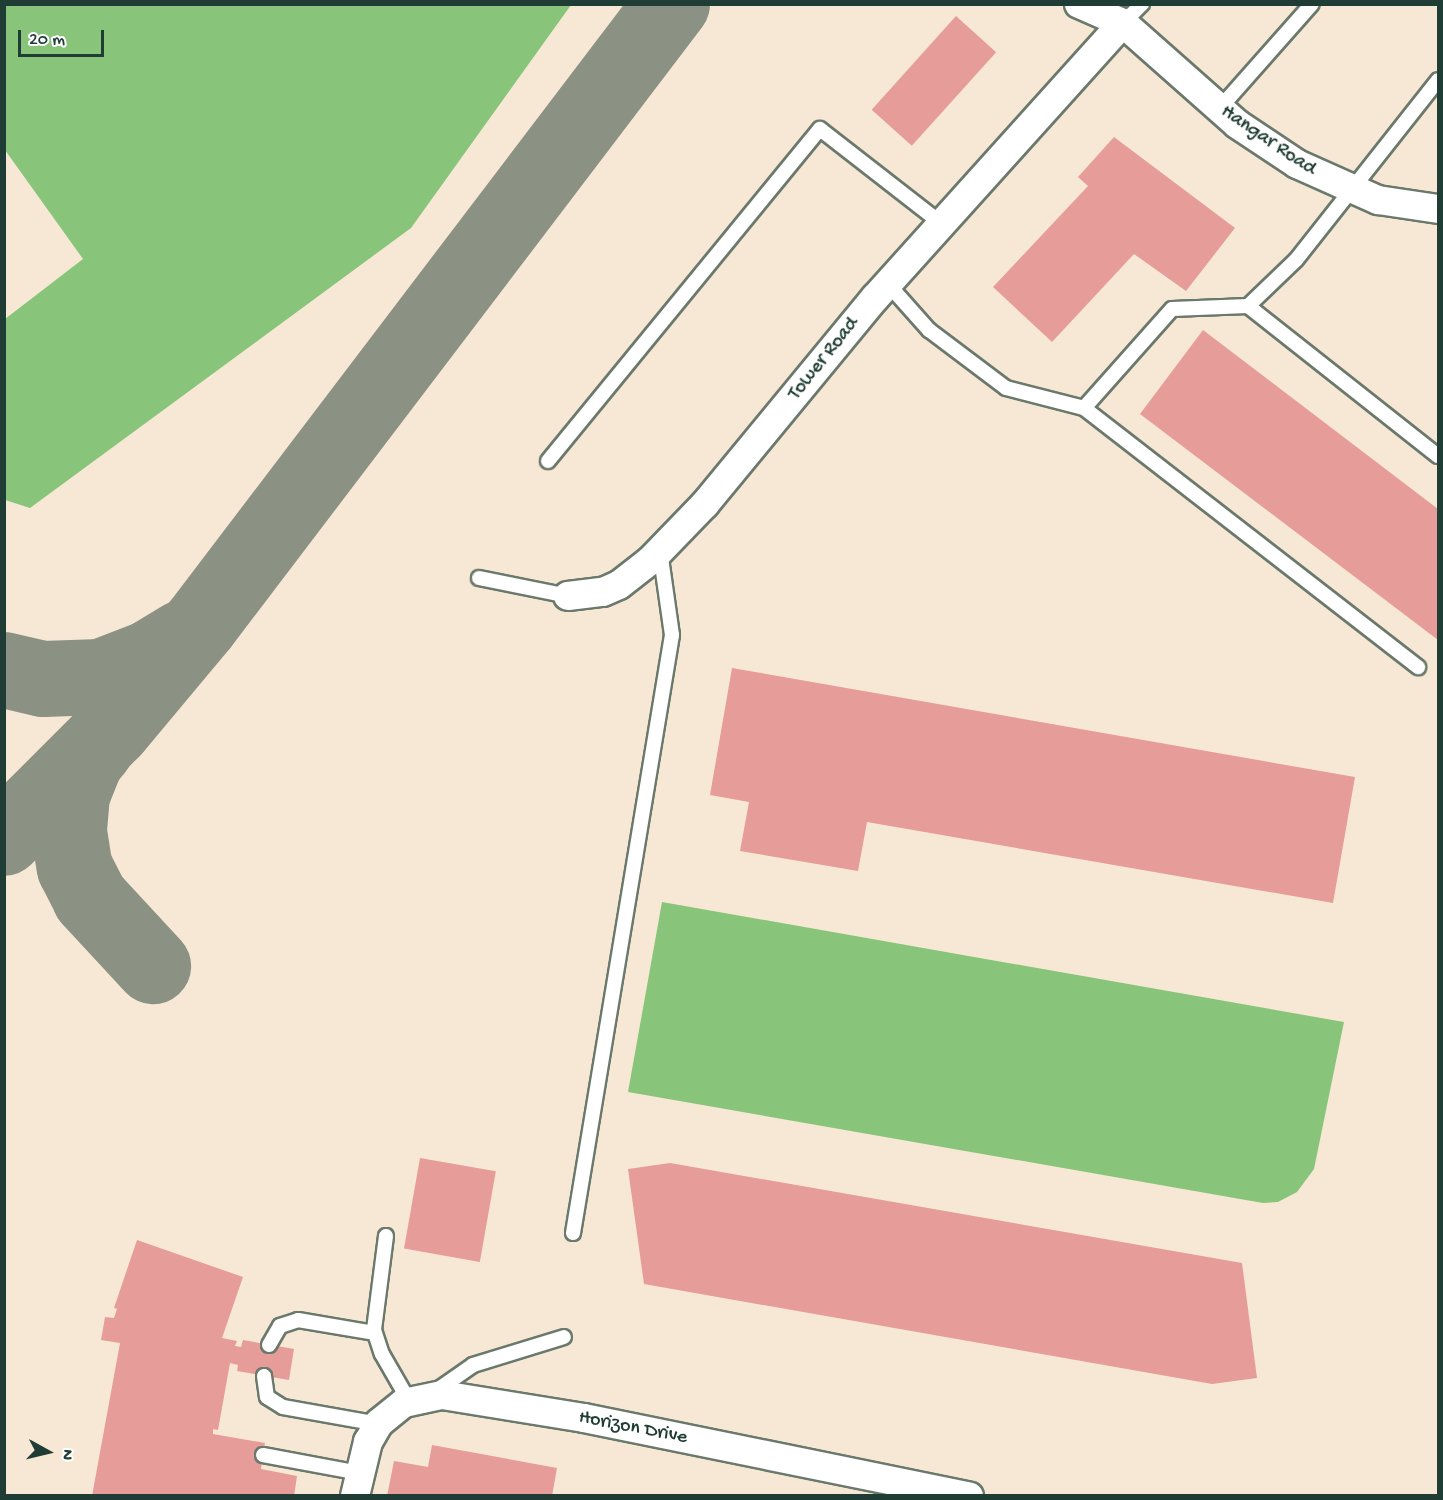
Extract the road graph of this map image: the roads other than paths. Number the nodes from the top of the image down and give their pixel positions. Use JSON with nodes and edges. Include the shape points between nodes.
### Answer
{"nodes":[{"id":1,"x":1079,"y":4,"type":"edge"},
{"id":2,"x":1312,"y":4,"type":"edge"},
{"id":3,"x":1128,"y":11,"type":"edge"},
{"id":4,"x":1438,"y":80,"type":"edge"},
{"id":5,"x":1219,"y":108,"type":"junction"},
{"id":6,"x":1354,"y":191,"type":"junction"},
{"id":7,"x":1438,"y":209,"type":"edge"},
{"id":8,"x":942,"y":224,"type":"junction"},
{"id":9,"x":888,"y":284,"type":"junction"},
{"id":10,"x":1248,"y":306,"type":"junction"},
{"id":11,"x":1084,"y":408,"type":"junction"},
{"id":12,"x":1438,"y":456,"type":"edge"},
{"id":13,"x":548,"y":461,"type":"dead end"},
{"id":14,"x":660,"y":551,"type":"junction"},
{"id":15,"x":479,"y":578,"type":"dead end"},
{"id":16,"x":568,"y":596,"type":"joint"},
{"id":17,"x":1418,"y":667,"type":"dead end"},
{"id":18,"x":573,"y":1233,"type":"dead end"},
{"id":19,"x":386,"y":1236,"type":"dead end"},
{"id":20,"x":374,"y":1333,"type":"junction"},
{"id":21,"x":564,"y":1337,"type":"dead end"},
{"id":22,"x":269,"y":1345,"type":"dead end"},
{"id":23,"x":264,"y":1376,"type":"dead end"},
{"id":24,"x":419,"y":1398,"type":"junction"},
{"id":25,"x":378,"y":1425,"type":"junction"},
{"id":26,"x":263,"y":1455,"type":"dead end"},
{"id":27,"x":357,"y":1484,"type":"edge"},
{"id":28,"x":969,"y":1496,"type":"edge"}],
"edges":[{"from":1,"to":3,"type":"street","name":"Hangar Road"},
{"from":2,"to":5,"type":"lane"},
{"from":3,"to":5,"type":"street","name":"Hangar Road"},
{"from":3,"to":8,"type":"street","name":"Tower Road"},
{"from":4,"to":6,"type":"lane"},
{"from":5,"to":6,"type":"street","name":"Hangar Road","via":[[1297,164]]},
{"from":6,"to":7,"type":"street","name":"Hangar Road","via":[[1378,200]]},
{"from":6,"to":10,"type":"lane","via":[[1296,260]]},
{"from":8,"to":9,"type":"street","name":"Tower Road"},
{"from":8,"to":13,"type":"lane","via":[[820,129]]},
{"from":9,"to":11,"type":"lane","via":[[929,330],[1006,388]]},
{"from":9,"to":14,"type":"street","name":"Tower Road","via":[[705,504]]},
{"from":10,"to":11,"type":"lane","via":[[1172,309]]},
{"from":10,"to":12,"type":"lane"},
{"from":11,"to":17,"type":"lane"},
{"from":14,"to":16,"type":"street","name":"Tower Road","via":[[619,585],[592,594]]},
{"from":14,"to":18,"type":"lane","via":[[672,634]]},
{"from":15,"to":16,"type":"lane","name":"Tower Road"},
{"from":19,"to":20,"type":"lane","via":[[372,1317]]},
{"from":20,"to":22,"type":"lane","via":[[298,1320],[280,1326]]},
{"from":20,"to":24,"type":"lane"},
{"from":21,"to":24,"type":"lane","via":[[473,1365]]},
{"from":23,"to":25,"type":"lane","via":[[267,1396],[283,1407]]},
{"from":24,"to":25,"type":"street","via":[[393,1408]]},
{"from":24,"to":28,"type":"street","name":"Horizon Drive","via":[[455,1396],[584,1418]]},
{"from":25,"to":27,"type":"street","via":[[368,1442]]},
{"from":26,"to":27,"type":"lane"}]}
